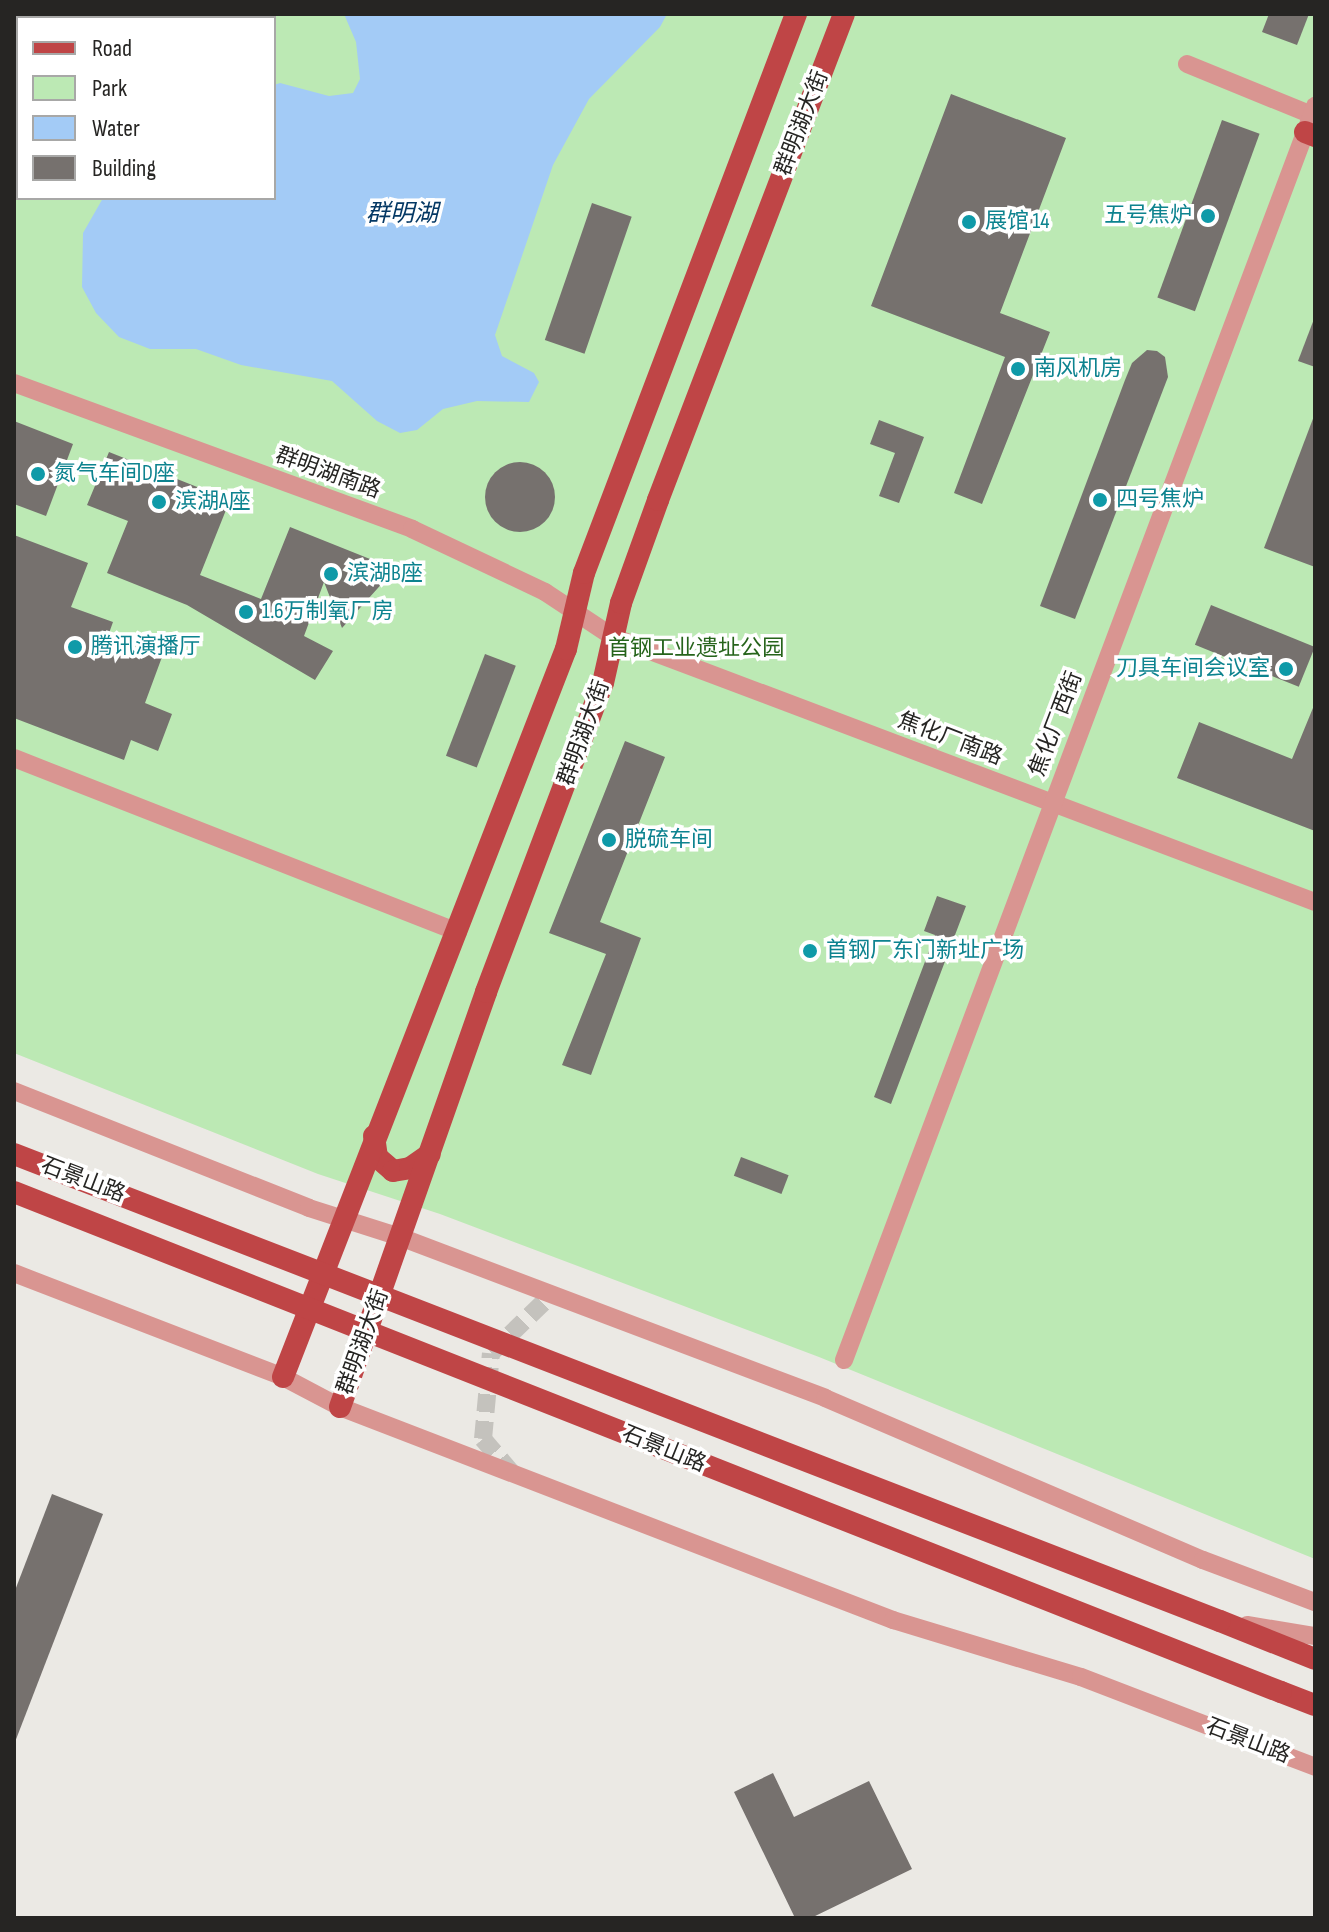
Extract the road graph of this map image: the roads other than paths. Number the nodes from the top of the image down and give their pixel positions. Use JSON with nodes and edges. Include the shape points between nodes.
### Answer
{"nodes":[{"id":1,"x":796,"y":14,"type":"edge"},
{"id":2,"x":844,"y":14,"type":"edge"},
{"id":3,"x":1187,"y":64,"type":"dead end"},
{"id":4,"x":1312,"y":122,"type":"edge"},
{"id":5,"x":14,"y":383,"type":"edge"},
{"id":6,"x":575,"y":610,"type":"junction"},
{"id":7,"x":613,"y":637,"type":"junction"},
{"id":8,"x":14,"y":758,"type":"edge"},
{"id":9,"x":1052,"y":804,"type":"junction"},
{"id":10,"x":1315,"y":902,"type":"edge"},
{"id":11,"x":458,"y":932,"type":"junction"},
{"id":12,"x":14,"y":1091,"type":"edge"},
{"id":13,"x":374,"y":1136,"type":"junction"},
{"id":14,"x":14,"y":1154,"type":"edge"},
{"id":15,"x":430,"y":1154,"type":"junction"},
{"id":16,"x":14,"y":1192,"type":"edge"},
{"id":17,"x":344,"y":1219,"type":"junction"},
{"id":18,"x":400,"y":1237,"type":"junction"},
{"id":19,"x":14,"y":1273,"type":"edge"},
{"id":20,"x":844,"y":1360,"type":"dead end"},
{"id":21,"x":283,"y":1377,"type":"junction"},
{"id":22,"x":340,"y":1407,"type":"junction"},
{"id":23,"x":1313,"y":1595,"type":"edge"},
{"id":24,"x":1220,"y":1621,"type":"junction"},
{"id":25,"x":1315,"y":1636,"type":"edge"},
{"id":26,"x":1315,"y":1659,"type":"edge"},
{"id":27,"x":1281,"y":1692,"type":"junction"},
{"id":28,"x":1315,"y":1705,"type":"edge"},
{"id":29,"x":1315,"y":1717,"type":"edge"},
{"id":30,"x":1315,"y":1767,"type":"edge"}],
"edges":[{"from":1,"to":6,"type":"main road","name":"群明湖大街","via":[[584,573]]},
{"from":2,"to":7,"type":"main road","name":"群明湖大街","via":[[658,500]]},
{"from":3,"to":4,"type":"street"},
{"from":4,"to":9,"type":"street","name":"焦化厂西街"},
{"from":5,"to":6,"type":"street","name":"群明湖南路","via":[[412,529]]},
{"from":6,"to":7,"type":"street","name":"群明湖南路"},
{"from":6,"to":11,"type":"main road","name":"群明湖大街","via":[[566,649]]},
{"from":7,"to":9,"type":"street","name":"焦化厂南路"},
{"from":7,"to":15,"type":"main road","name":"群明湖大街","via":[[603,683]]},
{"from":8,"to":11,"type":"street"},
{"from":9,"to":10,"type":"street","name":"焦化厂南路"},
{"from":9,"to":20,"type":"street","name":"焦化厂西街"},
{"from":11,"to":13,"type":"main road","name":"群明湖大街"},
{"from":12,"to":17,"type":"street"},
{"from":13,"to":15,"type":"main road","via":[[377,1157],[393,1171],[410,1168]]},
{"from":13,"to":17,"type":"main road","name":"群明湖大街"},
{"from":14,"to":24,"type":"main road","name":"石景山路","bridge":true},
{"from":15,"to":18,"type":"main road","name":"群明湖大街"},
{"from":16,"to":27,"type":"main road","name":"石景山路","bridge":true},
{"from":17,"to":18,"type":"street"},
{"from":17,"to":21,"type":"main road","name":"群明湖大街"},
{"from":18,"to":22,"type":"main road","name":"群明湖大街"},
{"from":18,"to":23,"type":"street","via":[[825,1398],[1203,1560]]},
{"from":19,"to":21,"type":"street","name":"石景山路"},
{"from":21,"to":22,"type":"street","name":"石景山路"},
{"from":22,"to":30,"type":"street","name":"石景山路","via":[[893,1620],[1081,1677]]},
{"from":24,"to":25,"type":"street"},
{"from":24,"to":26,"type":"main road","name":"石景山路"},
{"from":27,"to":28,"type":"main road","name":"石景山路"},
{"from":27,"to":29,"type":"street"}]}
